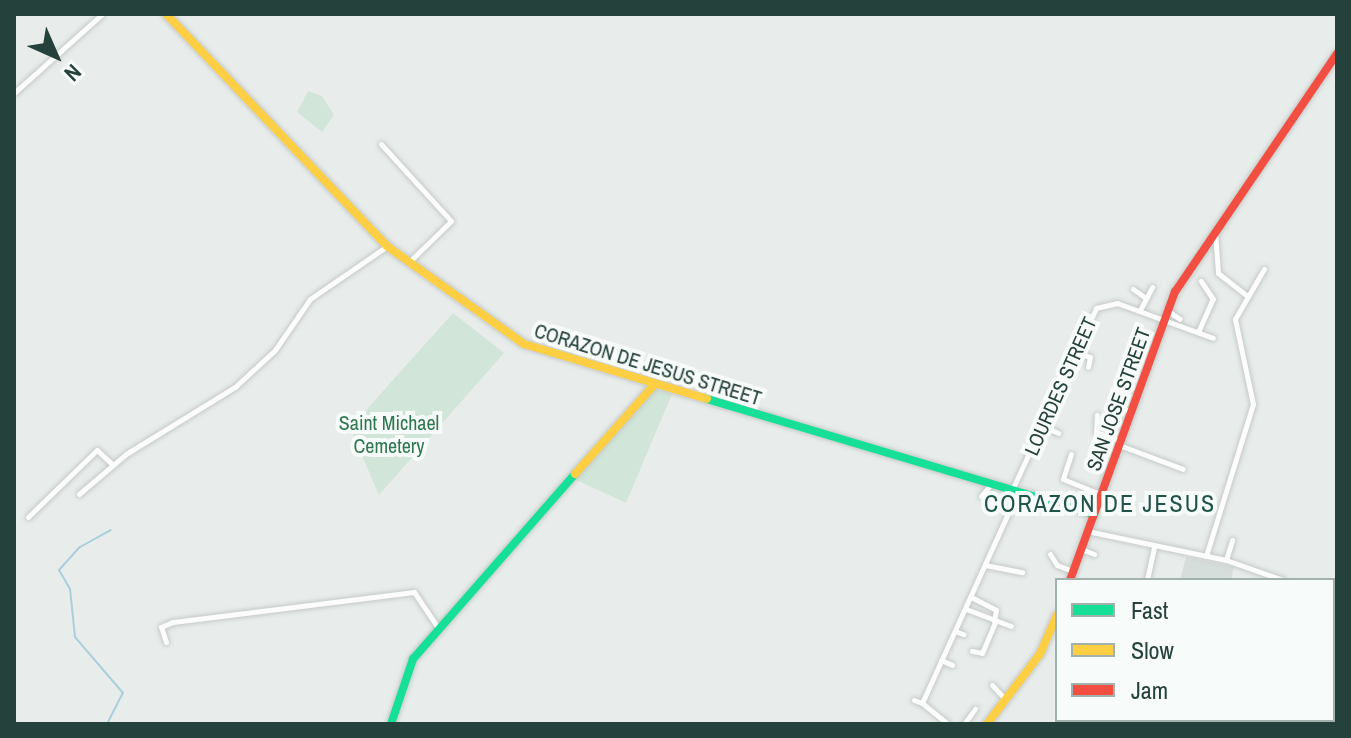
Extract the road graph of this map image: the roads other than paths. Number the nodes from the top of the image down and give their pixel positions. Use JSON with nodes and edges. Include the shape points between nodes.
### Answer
{"nodes":[{"id":1,"x":102,"y":14,"type":"edge"},
{"id":2,"x":166,"y":14,"type":"edge"},
{"id":3,"x":1337,"y":54,"type":"edge"},
{"id":4,"x":14,"y":93,"type":"edge"},
{"id":5,"x":381,"y":144,"type":"dead end"},
{"id":6,"x":1215,"y":231,"type":"junction"},
{"id":7,"x":387,"y":246,"type":"junction"},
{"id":8,"x":408,"y":264,"type":"junction"},
{"id":9,"x":1264,"y":269,"type":"dead end"},
{"id":10,"x":1201,"y":281,"type":"dead end"},
{"id":11,"x":1152,"y":287,"type":"dead end"},
{"id":12,"x":1133,"y":289,"type":"dead end"},
{"id":13,"x":1246,"y":295,"type":"junction"},
{"id":14,"x":1146,"y":298,"type":"junction"},
{"id":15,"x":1140,"y":310,"type":"junction"},
{"id":16,"x":1166,"y":314,"type":"junction"},
{"id":17,"x":1089,"y":316,"type":"junction"},
{"id":18,"x":1180,"y":319,"type":"dead end"},
{"id":19,"x":1097,"y":320,"type":"dead end"},
{"id":20,"x":1198,"y":332,"type":"junction"},
{"id":21,"x":1213,"y":338,"type":"dead end"},
{"id":22,"x":1073,"y":348,"type":"junction"},
{"id":23,"x":1085,"y":366,"type":"dead end"},
{"id":24,"x":654,"y":385,"type":"junction"},
{"id":25,"x":1112,"y":405,"type":"dead end"},
{"id":26,"x":1130,"y":411,"type":"junction"},
{"id":27,"x":1097,"y":415,"type":"dead end"},
{"id":28,"x":1041,"y":425,"type":"junction"},
{"id":29,"x":1058,"y":433,"type":"dead end"},
{"id":30,"x":1118,"y":442,"type":"junction"},
{"id":31,"x":1071,"y":454,"type":"dead end"},
{"id":32,"x":112,"y":464,"type":"junction"},
{"id":33,"x":1183,"y":469,"type":"dead end"},
{"id":34,"x":995,"y":488,"type":"junction"},
{"id":35,"x":1019,"y":492,"type":"junction"},
{"id":36,"x":79,"y":494,"type":"dead end"},
{"id":37,"x":1100,"y":494,"type":"junction"},
{"id":38,"x":981,"y":496,"type":"dead end"},
{"id":39,"x":1024,"y":507,"type":"dead end"},
{"id":40,"x":1093,"y":514,"type":"junction"},
{"id":41,"x":28,"y":517,"type":"dead end"},
{"id":42,"x":1087,"y":531,"type":"junction"},
{"id":43,"x":1232,"y":540,"type":"dead end"},
{"id":44,"x":1154,"y":547,"type":"junction"},
{"id":45,"x":1081,"y":549,"type":"junction"},
{"id":46,"x":1050,"y":554,"type":"dead end"},
{"id":47,"x":1094,"y":554,"type":"dead end"},
{"id":48,"x":1206,"y":556,"type":"junction"},
{"id":49,"x":1226,"y":560,"type":"junction"},
{"id":50,"x":985,"y":565,"type":"junction"},
{"id":51,"x":1022,"y":572,"type":"dead end"},
{"id":52,"x":1071,"y":576,"type":"edge"},
{"id":53,"x":1147,"y":578,"type":"edge"},
{"id":54,"x":1271,"y":578,"type":"edge"},
{"id":55,"x":971,"y":597,"type":"junction"},
{"id":56,"x":966,"y":609,"type":"junction"},
{"id":57,"x":994,"y":622,"type":"junction"},
{"id":58,"x":1011,"y":626,"type":"dead end"},
{"id":59,"x":1054,"y":628,"type":"edge"},
{"id":60,"x":440,"y":629,"type":"junction"},
{"id":61,"x":955,"y":631,"type":"junction"},
{"id":62,"x":963,"y":634,"type":"dead end"},
{"id":63,"x":166,"y":642,"type":"dead end"},
{"id":64,"x":972,"y":651,"type":"dead end"},
{"id":65,"x":941,"y":660,"type":"junction"},
{"id":66,"x":952,"y":665,"type":"dead end"},
{"id":67,"x":992,"y":685,"type":"dead end"},
{"id":68,"x":914,"y":700,"type":"dead end"},
{"id":69,"x":1007,"y":700,"type":"junction"},
{"id":70,"x":922,"y":703,"type":"junction"},
{"id":71,"x":975,"y":709,"type":"dead end"},
{"id":72,"x":391,"y":724,"type":"edge"},
{"id":73,"x":948,"y":724,"type":"edge"},
{"id":74,"x":964,"y":724,"type":"edge"},
{"id":75,"x":987,"y":724,"type":"edge"}],
"edges":[{"from":1,"to":4,"type":"street"},
{"from":2,"to":7,"type":"street","name":"CORAZON DE JESUS STREET"},
{"from":3,"to":6,"type":"street","name":"SAN JOSE STREET"},
{"from":5,"to":8,"type":"street","via":[[451,221]]},
{"from":6,"to":13,"type":"street","via":[[1218,273]]},
{"from":6,"to":16,"type":"street","name":"SAN JOSE STREET"},
{"from":7,"to":8,"type":"street","name":"CORAZON DE JESUS STREET"},
{"from":7,"to":32,"type":"street","via":[[310,299],[275,350],[235,387]]},
{"from":8,"to":24,"type":"street","name":"CORAZON DE JESUS STREET","via":[[524,344]]},
{"from":9,"to":13,"type":"street"},
{"from":10,"to":20,"type":"street","via":[[1213,299]]},
{"from":11,"to":14,"type":"street"},
{"from":12,"to":14,"type":"street"},
{"from":13,"to":48,"type":"street","via":[[1235,319],[1253,404],[1250,424]]},
{"from":14,"to":15,"type":"street"},
{"from":15,"to":16,"type":"street","name":"LOURDES STREET"},
{"from":15,"to":17,"type":"street","name":"LOURDES STREET","via":[[1110,302]]},
{"from":16,"to":18,"type":"street"},
{"from":16,"to":20,"type":"street","name":"LOURDES STREET"},
{"from":16,"to":26,"type":"street","name":"SAN JOSE STREET","via":[[1157,350]]},
{"from":17,"to":19,"type":"street"},
{"from":17,"to":22,"type":"street","name":"LOURDES STREET"},
{"from":20,"to":21,"type":"street","name":"LOURDES STREET"},
{"from":22,"to":23,"type":"street","via":[[1090,357]]},
{"from":22,"to":28,"type":"street","name":"LOURDES STREET"},
{"from":24,"to":34,"type":"street","name":"CORAZON DE JESUS STREET"},
{"from":24,"to":60,"type":"street"},
{"from":25,"to":26,"type":"street"},
{"from":26,"to":30,"type":"street","name":"SAN JOSE STREET"},
{"from":27,"to":30,"type":"street","via":[[1096,432]]},
{"from":28,"to":29,"type":"street"},
{"from":28,"to":35,"type":"street","name":"LOURDES STREET"},
{"from":30,"to":33,"type":"street"},
{"from":30,"to":37,"type":"street","name":"SAN JOSE STREET"},
{"from":31,"to":37,"type":"street","via":[[1063,479]]},
{"from":32,"to":36,"type":"street"},
{"from":32,"to":41,"type":"street","via":[[97,450]]},
{"from":34,"to":35,"type":"street","name":"CORAZON DE JESUS STREET"},
{"from":34,"to":38,"type":"street"},
{"from":35,"to":39,"type":"street"},
{"from":35,"to":40,"type":"street","name":"CORAZON DE JESUS STREET"},
{"from":35,"to":50,"type":"street"},
{"from":37,"to":40,"type":"street","name":"SAN JOSE STREET"},
{"from":40,"to":42,"type":"street","name":"SAN JOSE STREET"},
{"from":42,"to":44,"type":"street"},
{"from":42,"to":45,"type":"street","name":"SAN JOSE STREET"},
{"from":43,"to":49,"type":"street"},
{"from":44,"to":48,"type":"street"},
{"from":44,"to":53,"type":"street"},
{"from":45,"to":47,"type":"street"},
{"from":45,"to":52,"type":"street","name":"SAN JOSE STREET"},
{"from":46,"to":52,"type":"street"},
{"from":48,"to":49,"type":"street"},
{"from":49,"to":54,"type":"street"},
{"from":50,"to":51,"type":"street"},
{"from":50,"to":55,"type":"street"},
{"from":55,"to":56,"type":"street"},
{"from":55,"to":57,"type":"street","via":[[996,610]]},
{"from":56,"to":57,"type":"street"},
{"from":56,"to":61,"type":"street"},
{"from":57,"to":58,"type":"street"},
{"from":57,"to":64,"type":"street","via":[[982,653]]},
{"from":59,"to":69,"type":"street"},
{"from":60,"to":63,"type":"street","via":[[414,592],[173,622],[161,627]]},
{"from":60,"to":72,"type":"street","via":[[406,670]]},
{"from":61,"to":62,"type":"street"},
{"from":61,"to":65,"type":"street"},
{"from":65,"to":66,"type":"street"},
{"from":65,"to":70,"type":"street"},
{"from":67,"to":69,"type":"street"},
{"from":68,"to":70,"type":"street"},
{"from":69,"to":75,"type":"street"},
{"from":70,"to":73,"type":"street"},
{"from":71,"to":74,"type":"street"}]}
